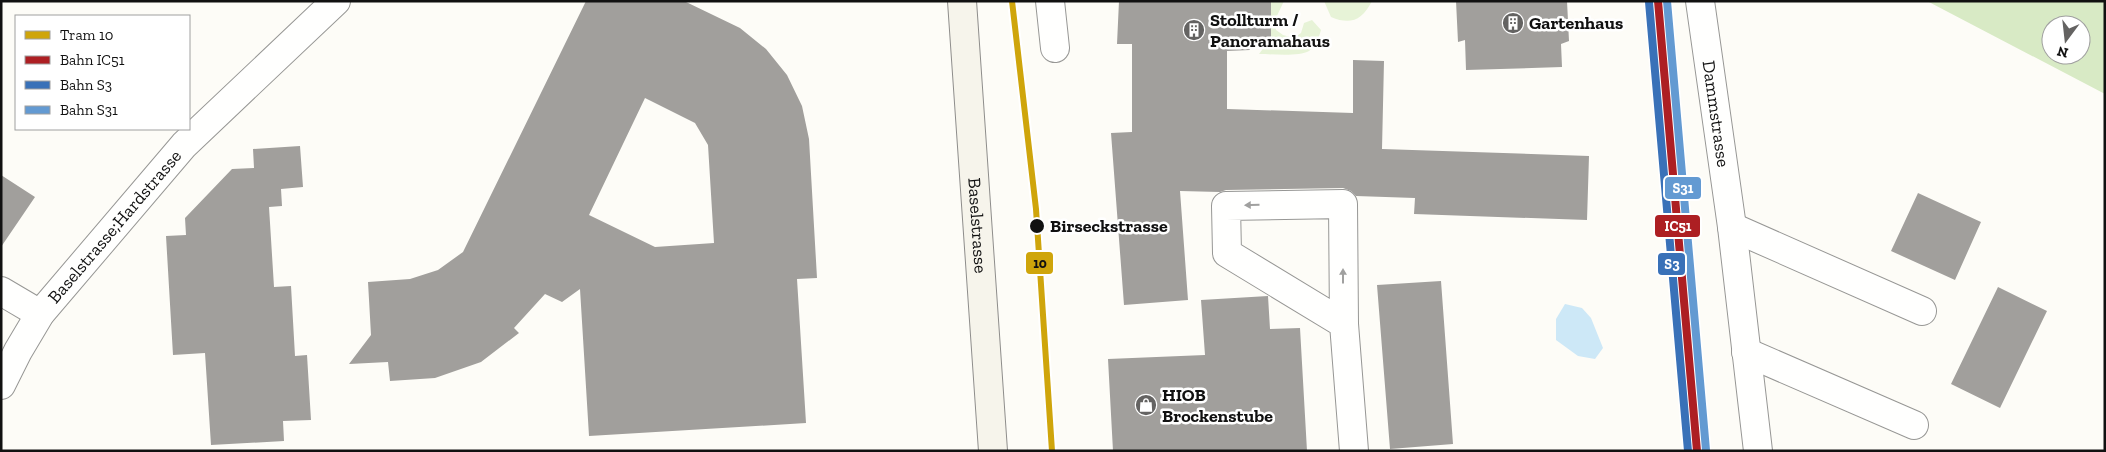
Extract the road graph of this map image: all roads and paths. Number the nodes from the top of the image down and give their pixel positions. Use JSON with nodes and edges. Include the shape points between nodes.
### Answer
{"nodes":[{"id":1,"x":336,"y":1,"type":"edge"},
{"id":2,"x":962,"y":1,"type":"edge"},
{"id":3,"x":1050,"y":1,"type":"edge"},
{"id":4,"x":1700,"y":1,"type":"edge"},
{"id":5,"x":1054,"y":48,"type":"dead end"},
{"id":6,"x":1732,"y":227,"type":"junction"},
{"id":7,"x":1,"y":291,"type":"edge"},
{"id":8,"x":1922,"y":311,"type":"dead end"},
{"id":9,"x":40,"y":314,"type":"junction"},
{"id":10,"x":1344,"y":324,"type":"junction"},
{"id":11,"x":1746,"y":352,"type":"junction"},
{"id":12,"x":1,"y":385,"type":"edge"},
{"id":13,"x":1914,"y":425,"type":"dead end"},
{"id":14,"x":993,"y":451,"type":"edge"},
{"id":15,"x":1354,"y":451,"type":"edge"},
{"id":16,"x":1758,"y":451,"type":"edge"}],
"edges":[{"from":1,"to":9,"type":"street","name":"Baselstrasse;Hardstrasse","via":[[184,146]]},
{"from":2,"to":14,"type":"main road","name":"Baselstrasse"},
{"from":3,"to":5,"type":"street"},
{"from":4,"to":6,"type":"street","name":"Dammstrasse"},
{"from":6,"to":8,"type":"street"},
{"from":6,"to":11,"type":"street","name":"Dammstrasse"},
{"from":7,"to":9,"type":"street"},
{"from":9,"to":12,"type":"street","name":"Baselstrasse;Hardstrasse"},
{"from":10,"to":10,"type":"street","one_way":true,"via":[[1343,204],[1226,206],[1227,253]]},
{"from":10,"to":15,"type":"street"},
{"from":11,"to":13,"type":"street"},
{"from":11,"to":16,"type":"street","name":"Dammstrasse"}]}
